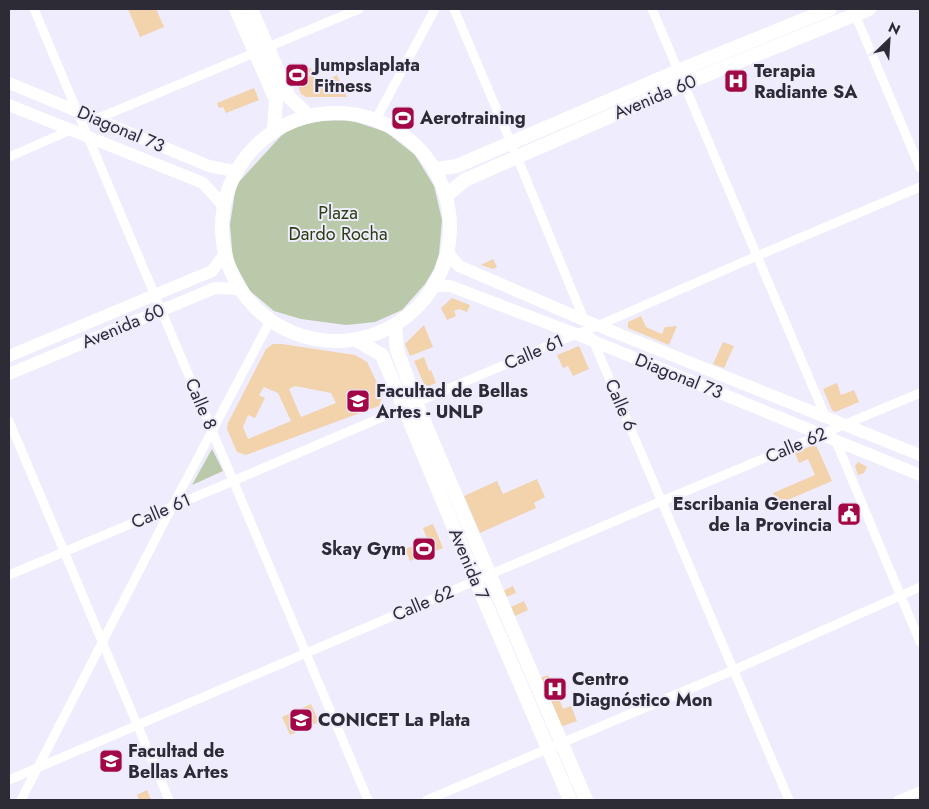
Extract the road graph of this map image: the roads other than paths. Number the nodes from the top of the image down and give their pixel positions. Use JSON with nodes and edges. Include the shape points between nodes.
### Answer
{"nodes":[{"id":1,"x":34,"y":9,"type":"edge"},
{"id":2,"x":236,"y":9,"type":"edge"},
{"id":3,"x":251,"y":9,"type":"edge"},
{"id":4,"x":359,"y":9,"type":"edge"},
{"id":5,"x":435,"y":9,"type":"edge"},
{"id":6,"x":454,"y":9,"type":"edge"},
{"id":7,"x":652,"y":9,"type":"edge"},
{"id":8,"x":830,"y":9,"type":"edge"},
{"id":9,"x":869,"y":9,"type":"edge"},
{"id":10,"x":854,"y":12,"type":"edge"},
{"id":11,"x":261,"y":50,"type":"junction"},
{"id":12,"x":678,"y":71,"type":"junction"},
{"id":13,"x":9,"y":83,"type":"edge"},
{"id":14,"x":684,"y":84,"type":"junction"},
{"id":15,"x":9,"y":105,"type":"edge"},
{"id":16,"x":77,"y":111,"type":"junction"},
{"id":17,"x":308,"y":115,"type":"junction"},
{"id":18,"x":96,"y":119,"type":"junction"},
{"id":19,"x":376,"y":119,"type":"junction"},
{"id":20,"x":274,"y":129,"type":"junction"},
{"id":21,"x":80,"y":130,"type":"junction"},
{"id":22,"x":510,"y":142,"type":"junction"},
{"id":23,"x":9,"y":157,"type":"edge"},
{"id":24,"x":517,"y":157,"type":"junction"},
{"id":25,"x":208,"y":166,"type":"junction"},
{"id":26,"x":457,"y":166,"type":"junction"},
{"id":27,"x":920,"y":168,"type":"edge"},
{"id":28,"x":436,"y":169,"type":"junction"},
{"id":29,"x":234,"y":171,"type":"junction"},
{"id":30,"x":465,"y":180,"type":"junction"},
{"id":31,"x":203,"y":183,"type":"junction"},
{"id":32,"x":920,"y":187,"type":"edge"},
{"id":33,"x":447,"y":194,"type":"junction"},
{"id":34,"x":222,"y":204,"type":"junction"},
{"id":35,"x":448,"y":253,"type":"junction"},
{"id":36,"x":224,"y":255,"type":"junction"},
{"id":37,"x":757,"y":256,"type":"junction"},
{"id":38,"x":459,"y":266,"type":"junction"},
{"id":39,"x":435,"y":286,"type":"junction"},
{"id":40,"x":450,"y":286,"type":"junction"},
{"id":41,"x":239,"y":289,"type":"junction"},
{"id":42,"x":154,"y":295,"type":"junction"},
{"id":43,"x":161,"y":310,"type":"junction"},
{"id":44,"x":270,"y":321,"type":"junction"},
{"id":45,"x":395,"y":326,"type":"junction"},
{"id":46,"x":588,"y":330,"type":"junction"},
{"id":47,"x":356,"y":340,"type":"junction"},
{"id":48,"x":9,"y":356,"type":"edge"},
{"id":49,"x":9,"y":374,"type":"edge"},
{"id":50,"x":920,"y":393,"type":"edge"},
{"id":51,"x":410,"y":405,"type":"junction"},
{"id":52,"x":825,"y":417,"type":"junction"},
{"id":53,"x":9,"y":421,"type":"edge"},
{"id":54,"x":844,"y":425,"type":"junction"},
{"id":55,"x":212,"y":431,"type":"junction"},
{"id":56,"x":829,"y":435,"type":"junction"},
{"id":57,"x":920,"y":455,"type":"edge"},
{"id":58,"x":920,"y":476,"type":"edge"},
{"id":59,"x":233,"y":481,"type":"junction"},
{"id":60,"x":662,"y":501,"type":"junction"},
{"id":61,"x":172,"y":507,"type":"junction"},
{"id":62,"x":64,"y":552,"type":"junction"},
{"id":63,"x":9,"y":575,"type":"edge"},
{"id":64,"x":490,"y":575,"type":"junction"},
{"id":65,"x":476,"y":581,"type":"junction"},
{"id":66,"x":920,"y":587,"type":"edge"},
{"id":67,"x":901,"y":596,"type":"junction"},
{"id":68,"x":102,"y":642,"type":"junction"},
{"id":69,"x":920,"y":642,"type":"edge"},
{"id":70,"x":306,"y":653,"type":"junction"},
{"id":71,"x":734,"y":670,"type":"junction"},
{"id":72,"x":138,"y":725,"type":"junction"},
{"id":73,"x":562,"y":744,"type":"junction"},
{"id":74,"x":548,"y":750,"type":"junction"},
{"id":75,"x":37,"y":768,"type":"junction"},
{"id":76,"x":9,"y":780,"type":"edge"},
{"id":77,"x":920,"y":791,"type":"edge"},
{"id":78,"x":21,"y":800,"type":"edge"},
{"id":79,"x":169,"y":800,"type":"edge"},
{"id":80,"x":368,"y":800,"type":"edge"},
{"id":81,"x":427,"y":800,"type":"edge"},
{"id":82,"x":570,"y":800,"type":"edge"},
{"id":83,"x":586,"y":800,"type":"edge"},
{"id":84,"x":789,"y":800,"type":"edge"},
{"id":85,"x":898,"y":800,"type":"edge"}],
"edges":[{"from":1,"to":16,"type":"street","name":"Calle 8"},
{"from":2,"to":11,"type":"main road"},
{"from":3,"to":11,"type":"main road"},
{"from":4,"to":11,"type":"street"},
{"from":5,"to":19,"type":"street"},
{"from":6,"to":22,"type":"street","name":"Calle 6"},
{"from":7,"to":12,"type":"street"},
{"from":8,"to":12,"type":"main road","name":"Avenida 60"},
{"from":9,"to":10,"type":"main road","name":"Avenida 60"},
{"from":10,"to":14,"type":"main road","name":"Avenida 60"},
{"from":10,"to":27,"type":"street"},
{"from":11,"to":17,"type":"main road","via":[[289,98]]},
{"from":11,"to":18,"type":"street"},
{"from":11,"to":20,"type":"main road","via":[[276,100]]},
{"from":12,"to":14,"type":"street"},
{"from":12,"to":22,"type":"main road","name":"Avenida 60"},
{"from":13,"to":16,"type":"main road","name":"Diagonal 73"},
{"from":14,"to":24,"type":"main road","name":"Avenida 60"},
{"from":14,"to":37,"type":"street"},
{"from":15,"to":21,"type":"main road","name":"Diagonal 73"},
{"from":16,"to":18,"type":"main road","name":"Diagonal 73"},
{"from":16,"to":21,"type":"street","name":"Calle 8"},
{"from":17,"to":19,"type":"main road","via":[[338,111]]},
{"from":17,"to":20,"type":"main road"},
{"from":18,"to":21,"type":"street"},
{"from":18,"to":25,"type":"main road","name":"Diagonal 73"},
{"from":19,"to":28,"type":"main road","via":[[413,141]]},
{"from":20,"to":29,"type":"main road"},
{"from":21,"to":23,"type":"street"},
{"from":21,"to":31,"type":"main road","name":"Diagonal 73"},
{"from":21,"to":42,"type":"street","name":"Calle 8"},
{"from":22,"to":24,"type":"street","name":"Calle 6"},
{"from":22,"to":26,"type":"main road","name":"Avenida 60"},
{"from":24,"to":30,"type":"main road","name":"Avenida 60"},
{"from":24,"to":46,"type":"street","name":"Calle 6"},
{"from":25,"to":29,"type":"main road","name":"Diagonal 73"},
{"from":25,"to":31,"type":"main road","via":[[209,177]]},
{"from":26,"to":28,"type":"main road","name":"Avenida 60"},
{"from":26,"to":30,"type":"main road","via":[[458,174]]},
{"from":28,"to":33,"type":"main road"},
{"from":29,"to":34,"type":"main road"},
{"from":30,"to":33,"type":"main road","name":"Avenida 60"},
{"from":31,"to":34,"type":"main road","name":"Diagonal 73"},
{"from":32,"to":37,"type":"street","name":"Calle 61"},
{"from":33,"to":35,"type":"main road"},
{"from":34,"to":36,"type":"main road"},
{"from":35,"to":38,"type":"main road","name":"Diagonal 73"},
{"from":35,"to":39,"type":"main road"},
{"from":36,"to":41,"type":"main road"},
{"from":36,"to":42,"type":"main road","name":"Avenida 60","via":[[212,271]]},
{"from":37,"to":46,"type":"street","name":"Calle 61"},
{"from":37,"to":52,"type":"street"},
{"from":38,"to":40,"type":"main road","via":[[451,276]]},
{"from":38,"to":46,"type":"main road","name":"Diagonal 73"},
{"from":39,"to":40,"type":"main road","name":"Diagonal 73"},
{"from":39,"to":45,"type":"main road"},
{"from":40,"to":46,"type":"main road","name":"Diagonal 73"},
{"from":41,"to":43,"type":"main road","name":"Avenida 60","via":[[215,288]]},
{"from":41,"to":44,"type":"main road"},
{"from":42,"to":43,"type":"street","name":"Calle 8"},
{"from":42,"to":48,"type":"main road","name":"Avenida 60"},
{"from":43,"to":49,"type":"main road","name":"Avenida 60"},
{"from":43,"to":55,"type":"street","name":"Calle 8"},
{"from":44,"to":47,"type":"main road","via":[[294,334],[313,339]]},
{"from":44,"to":55,"type":"street"},
{"from":45,"to":47,"type":"main road"},
{"from":45,"to":51,"type":"main road","name":"Avenida 7","via":[[397,350]]},
{"from":46,"to":51,"type":"street","name":"Calle 61"},
{"from":46,"to":52,"type":"main road","name":"Diagonal 73"},
{"from":46,"to":56,"type":"main road","name":"Diagonal 73"},
{"from":46,"to":60,"type":"street","name":"Calle 6"},
{"from":47,"to":51,"type":"main road","name":"Avenida 7","via":[[382,355]]},
{"from":50,"to":54,"type":"street","name":"Calle 62"},
{"from":51,"to":59,"type":"street","name":"Calle 61"},
{"from":51,"to":64,"type":"main road","name":"Avenida 7"},
{"from":51,"to":65,"type":"main road","name":"Avenida 7"},
{"from":52,"to":54,"type":"main road","name":"Diagonal 73"},
{"from":52,"to":56,"type":"street"},
{"from":53,"to":62,"type":"street"},
{"from":54,"to":56,"type":"street","name":"Calle 62"},
{"from":54,"to":57,"type":"main road","name":"Diagonal 73"},
{"from":55,"to":59,"type":"street","name":"Calle 8"},
{"from":55,"to":61,"type":"street"},
{"from":56,"to":58,"type":"main road","name":"Diagonal 73"},
{"from":56,"to":60,"type":"street","name":"Calle 62"},
{"from":56,"to":67,"type":"street"},
{"from":59,"to":61,"type":"street","name":"Calle 61"},
{"from":59,"to":70,"type":"street","name":"Calle 8"},
{"from":60,"to":64,"type":"street","name":"Calle 62"},
{"from":60,"to":71,"type":"street","name":"Calle 6"},
{"from":61,"to":62,"type":"street","name":"Calle 61"},
{"from":61,"to":68,"type":"street"},
{"from":62,"to":63,"type":"street","name":"Calle 61"},
{"from":62,"to":68,"type":"street"},
{"from":64,"to":65,"type":"street","name":"Calle 62"},
{"from":64,"to":73,"type":"main road","name":"Avenida 7"},
{"from":65,"to":70,"type":"street","name":"Calle 62"},
{"from":65,"to":74,"type":"main road","name":"Avenida 7"},
{"from":66,"to":67,"type":"street"},
{"from":67,"to":69,"type":"street"},
{"from":67,"to":71,"type":"street"},
{"from":68,"to":72,"type":"street"},
{"from":68,"to":75,"type":"street"},
{"from":70,"to":72,"type":"street","name":"Calle 62"},
{"from":70,"to":80,"type":"street","name":"Calle 8"},
{"from":71,"to":73,"type":"street"},
{"from":71,"to":84,"type":"street","name":"Calle 6"},
{"from":72,"to":75,"type":"street","name":"Calle 62"},
{"from":72,"to":79,"type":"street"},
{"from":73,"to":74,"type":"street"},
{"from":73,"to":83,"type":"main road","name":"Avenida 7"},
{"from":74,"to":81,"type":"street"},
{"from":74,"to":82,"type":"main road","name":"Avenida 7"},
{"from":75,"to":76,"type":"street","name":"Calle 62"},
{"from":75,"to":78,"type":"street"},
{"from":77,"to":85,"type":"street"}]}
